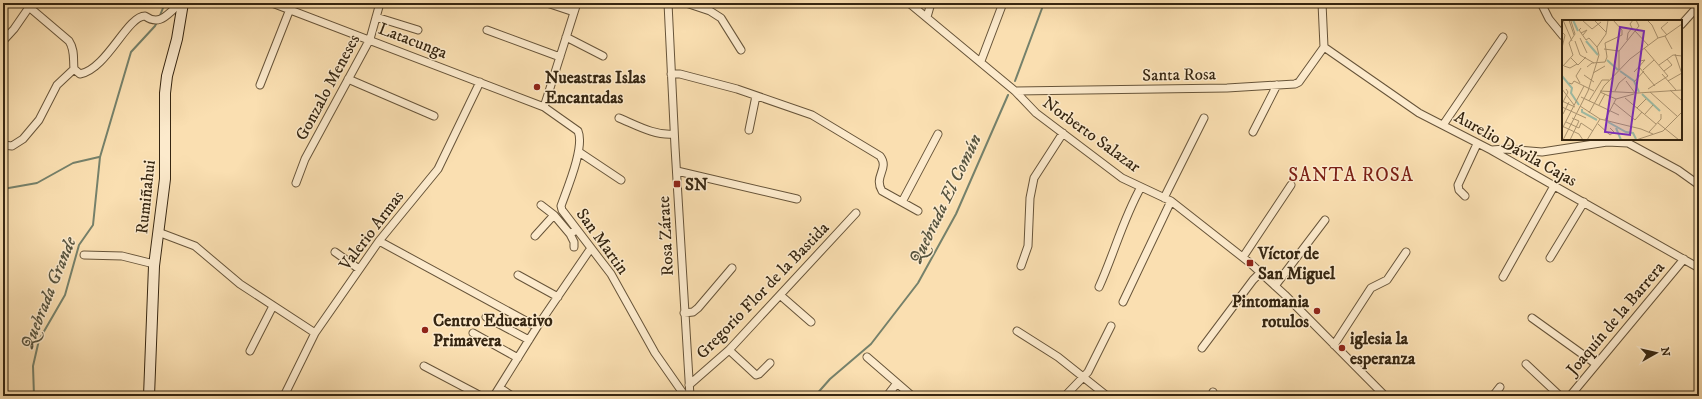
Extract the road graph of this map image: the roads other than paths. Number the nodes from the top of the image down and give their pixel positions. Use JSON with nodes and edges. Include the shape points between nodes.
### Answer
{"nodes":[{"id":1,"x":182,"y":3,"type":"edge"},
{"id":2,"x":272,"y":3,"type":"edge"},
{"id":3,"x":380,"y":3,"type":"edge"},
{"id":4,"x":547,"y":3,"type":"edge"},
{"id":5,"x":577,"y":3,"type":"edge"},
{"id":6,"x":668,"y":3,"type":"edge"},
{"id":7,"x":686,"y":3,"type":"edge"},
{"id":8,"x":909,"y":3,"type":"edge"},
{"id":9,"x":931,"y":3,"type":"edge"},
{"id":10,"x":1003,"y":3,"type":"edge"},
{"id":11,"x":1322,"y":3,"type":"edge"},
{"id":12,"x":1541,"y":3,"type":"edge"},
{"id":13,"x":1696,"y":3,"type":"edge"},
{"id":14,"x":30,"y":5,"type":"edge"},
{"id":15,"x":1699,"y":5,"type":"edge"},
{"id":16,"x":290,"y":9,"type":"junction"},
{"id":17,"x":574,"y":12,"type":"junction"},
{"id":18,"x":376,"y":17,"type":"junction"},
{"id":19,"x":927,"y":17,"type":"junction"},
{"id":20,"x":1682,"y":24,"type":"edge"},
{"id":21,"x":418,"y":30,"type":"dead end"},
{"id":22,"x":487,"y":30,"type":"dead end"},
{"id":23,"x":1562,"y":35,"type":"edge"},
{"id":24,"x":566,"y":37,"type":"junction"},
{"id":25,"x":1503,"y":37,"type":"dead end"},
{"id":26,"x":370,"y":39,"type":"junction"},
{"id":27,"x":3,"y":41,"type":"edge"},
{"id":28,"x":1324,"y":47,"type":"junction"},
{"id":29,"x":741,"y":50,"type":"dead end"},
{"id":30,"x":603,"y":56,"type":"dead end"},
{"id":31,"x":560,"y":57,"type":"junction"},
{"id":32,"x":981,"y":62,"type":"junction"},
{"id":33,"x":74,"y":69,"type":"junction"},
{"id":34,"x":671,"y":74,"type":"junction"},
{"id":35,"x":348,"y":79,"type":"junction"},
{"id":36,"x":480,"y":82,"type":"junction"},
{"id":37,"x":260,"y":85,"type":"dead end"},
{"id":38,"x":1277,"y":85,"type":"junction"},
{"id":39,"x":1015,"y":91,"type":"junction"},
{"id":40,"x":756,"y":96,"type":"junction"},
{"id":41,"x":544,"y":107,"type":"junction"},
{"id":42,"x":434,"y":116,"type":"dead end"},
{"id":43,"x":619,"y":118,"type":"dead end"},
{"id":44,"x":1204,"y":118,"type":"dead end"},
{"id":45,"x":1443,"y":125,"type":"junction"},
{"id":46,"x":749,"y":130,"type":"dead end"},
{"id":47,"x":1253,"y":132,"type":"dead end"},
{"id":48,"x":1063,"y":133,"type":"junction"},
{"id":49,"x":674,"y":134,"type":"junction"},
{"id":50,"x":938,"y":134,"type":"dead end"},
{"id":51,"x":1477,"y":144,"type":"junction"},
{"id":52,"x":4,"y":146,"type":"edge"},
{"id":53,"x":1491,"y":150,"type":"junction"},
{"id":54,"x":579,"y":152,"type":"junction"},
{"id":55,"x":677,"y":171,"type":"junction"},
{"id":56,"x":621,"y":180,"type":"dead end"},
{"id":57,"x":296,"y":183,"type":"dead end"},
{"id":58,"x":1291,"y":185,"type":"dead end"},
{"id":59,"x":1699,"y":185,"type":"edge"},
{"id":60,"x":1554,"y":186,"type":"junction"},
{"id":61,"x":1141,"y":187,"type":"junction"},
{"id":62,"x":1466,"y":196,"type":"dead end"},
{"id":63,"x":797,"y":199,"type":"dead end"},
{"id":64,"x":1168,"y":199,"type":"junction"},
{"id":65,"x":902,"y":202,"type":"junction"},
{"id":66,"x":1584,"y":202,"type":"junction"},
{"id":67,"x":541,"y":205,"type":"dead end"},
{"id":68,"x":918,"y":211,"type":"dead end"},
{"id":69,"x":856,"y":214,"type":"dead end"},
{"id":70,"x":554,"y":215,"type":"junction"},
{"id":71,"x":1325,"y":220,"type":"dead end"},
{"id":72,"x":158,"y":232,"type":"junction"},
{"id":73,"x":573,"y":232,"type":"junction"},
{"id":74,"x":535,"y":236,"type":"dead end"},
{"id":75,"x":379,"y":241,"type":"junction"},
{"id":76,"x":574,"y":248,"type":"dead end"},
{"id":77,"x":591,"y":248,"type":"junction"},
{"id":78,"x":335,"y":252,"type":"dead end"},
{"id":79,"x":1406,"y":252,"type":"dead end"},
{"id":80,"x":84,"y":255,"type":"dead end"},
{"id":81,"x":1243,"y":257,"type":"junction"},
{"id":82,"x":1550,"y":258,"type":"dead end"},
{"id":83,"x":1684,"y":259,"type":"junction"},
{"id":84,"x":154,"y":264,"type":"junction"},
{"id":85,"x":1021,"y":266,"type":"dead end"},
{"id":86,"x":732,"y":268,"type":"dead end"},
{"id":87,"x":1699,"y":268,"type":"edge"},
{"id":88,"x":359,"y":269,"type":"junction"},
{"id":89,"x":1260,"y":273,"type":"junction"},
{"id":90,"x":518,"y":275,"type":"dead end"},
{"id":91,"x":1503,"y":278,"type":"dead end"},
{"id":92,"x":1275,"y":286,"type":"junction"},
{"id":93,"x":1099,"y":288,"type":"dead end"},
{"id":94,"x":780,"y":295,"type":"junction"},
{"id":95,"x":558,"y":297,"type":"junction"},
{"id":96,"x":1123,"y":302,"type":"dead end"},
{"id":97,"x":273,"y":306,"type":"junction"},
{"id":98,"x":684,"y":313,"type":"junction"},
{"id":99,"x":486,"y":317,"type":"dead end"},
{"id":100,"x":1532,"y":318,"type":"dead end"},
{"id":101,"x":811,"y":322,"type":"dead end"},
{"id":102,"x":1111,"y":326,"type":"dead end"},
{"id":103,"x":537,"y":327,"type":"junction"},
{"id":104,"x":1017,"y":331,"type":"dead end"},
{"id":105,"x":315,"y":333,"type":"junction"},
{"id":106,"x":473,"y":333,"type":"dead end"},
{"id":107,"x":529,"y":340,"type":"junction"},
{"id":108,"x":1334,"y":345,"type":"junction"},
{"id":109,"x":1202,"y":348,"type":"dead end"},
{"id":110,"x":729,"y":350,"type":"junction"},
{"id":111,"x":250,"y":351,"type":"dead end"},
{"id":112,"x":867,"y":357,"type":"dead end"},
{"id":113,"x":518,"y":358,"type":"junction"},
{"id":114,"x":770,"y":363,"type":"dead end"},
{"id":115,"x":1526,"y":364,"type":"dead end"},
{"id":116,"x":1596,"y":364,"type":"junction"},
{"id":117,"x":424,"y":366,"type":"dead end"},
{"id":118,"x":1084,"y":376,"type":"junction"},
{"id":119,"x":897,"y":383,"type":"junction"},
{"id":120,"x":689,"y":385,"type":"junction"},
{"id":121,"x":1500,"y":387,"type":"dead end"},
{"id":122,"x":500,"y":388,"type":"junction"},
{"id":123,"x":149,"y":396,"type":"edge"},
{"id":124,"x":284,"y":396,"type":"edge"},
{"id":125,"x":481,"y":396,"type":"edge"},
{"id":126,"x":494,"y":396,"type":"edge"},
{"id":127,"x":512,"y":396,"type":"edge"},
{"id":128,"x":685,"y":396,"type":"edge"},
{"id":129,"x":690,"y":396,"type":"edge"},
{"id":130,"x":887,"y":396,"type":"edge"},
{"id":131,"x":912,"y":396,"type":"edge"},
{"id":132,"x":1065,"y":396,"type":"edge"},
{"id":133,"x":1107,"y":396,"type":"edge"},
{"id":134,"x":1385,"y":396,"type":"edge"},
{"id":135,"x":1493,"y":396,"type":"edge"},
{"id":136,"x":1560,"y":396,"type":"edge"},
{"id":137,"x":1570,"y":396,"type":"edge"}],
"edges":[{"from":1,"to":33,"type":"street","via":[[161,19],[139,17],[95,67],[80,74]]},
{"from":1,"to":72,"type":"street","name":"Rumiñahui","via":[[165,93],[165,179]]},
{"from":2,"to":16,"type":"street","name":"Latacunga"},
{"from":3,"to":18,"type":"street","name":"Gonzalo Meneses"},
{"from":4,"to":17,"type":"street"},
{"from":5,"to":17,"type":"street"},
{"from":6,"to":34,"type":"street","name":"Rosa Zárate"},
{"from":7,"to":29,"type":"street","via":[[710,11],[721,18]]},
{"from":8,"to":19,"type":"street","name":"Norberto Salazar"},
{"from":9,"to":19,"type":"street"},
{"from":10,"to":32,"type":"street"},
{"from":11,"to":28,"type":"street"},
{"from":12,"to":23,"type":"street","via":[[1549,19]]},
{"from":13,"to":15,"type":"street"},
{"from":14,"to":27,"type":"street"},
{"from":14,"to":33,"type":"street","via":[[73,46]]},
{"from":15,"to":20,"type":"street"},
{"from":16,"to":26,"type":"street","name":"Latacunga"},
{"from":16,"to":37,"type":"street"},
{"from":17,"to":24,"type":"street"},
{"from":18,"to":21,"type":"street"},
{"from":18,"to":26,"type":"street","name":"Gonzalo Meneses"},
{"from":19,"to":32,"type":"street","name":"Norberto Salazar"},
{"from":22,"to":31,"type":"street"},
{"from":24,"to":30,"type":"street"},
{"from":24,"to":31,"type":"street"},
{"from":25,"to":45,"type":"street"},
{"from":26,"to":35,"type":"street","name":"Gonzalo Meneses"},
{"from":26,"to":36,"type":"street","name":"Latacunga"},
{"from":28,"to":38,"type":"street","name":"Santa Rosa","via":[[1299,82]]},
{"from":28,"to":45,"type":"street","name":"Aurelio Dávila Cajas","via":[[1408,105]]},
{"from":31,"to":41,"type":"street"},
{"from":32,"to":39,"type":"street","name":"Norberto Salazar"},
{"from":33,"to":52,"type":"street","via":[[57,85],[39,120],[23,139],[12,146]]},
{"from":34,"to":40,"type":"street","via":[[737,88]]},
{"from":34,"to":49,"type":"street","name":"Rosa Zárate"},
{"from":35,"to":42,"type":"street"},
{"from":35,"to":57,"type":"street","name":"Gonzalo Meneses","via":[[305,159]]},
{"from":36,"to":41,"type":"street","name":"Latacunga"},
{"from":36,"to":75,"type":"street","name":"Valerio Armas","via":[[438,169]]},
{"from":38,"to":39,"type":"street","name":"Santa Rosa"},
{"from":38,"to":47,"type":"street"},
{"from":39,"to":48,"type":"street","name":"Norberto Salazar","via":[[1036,113]]},
{"from":40,"to":46,"type":"street"},
{"from":40,"to":65,"type":"street","via":[[812,115],[880,156],[884,166],[879,177],[880,186],[882,190]]},
{"from":41,"to":54,"type":"street","name":"San Martin","via":[[578,132],[581,141]]},
{"from":43,"to":49,"type":"street","via":[[656,133]]},
{"from":44,"to":64,"type":"street"},
{"from":45,"to":51,"type":"street","name":"Aurelio Dávila Cajas"},
{"from":48,"to":61,"type":"street","name":"Norberto Salazar","via":[[1122,178]]},
{"from":48,"to":85,"type":"street","via":[[1034,178],[1030,198],[1028,246]]},
{"from":49,"to":55,"type":"street","name":"Rosa Zárate"},
{"from":50,"to":65,"type":"street"},
{"from":51,"to":53,"type":"street","name":"Aurelio Dávila Cajas"},
{"from":51,"to":62,"type":"street","via":[[1458,185],[1459,190]]},
{"from":53,"to":59,"type":"street","via":[[1542,152],[1607,142],[1628,142]]},
{"from":53,"to":60,"type":"street","name":"Aurelio Dávila Cajas"},
{"from":54,"to":56,"type":"street"},
{"from":54,"to":73,"type":"street","name":"San Martin","via":[[561,206]]},
{"from":55,"to":63,"type":"street"},
{"from":55,"to":98,"type":"street","name":"Rosa Zárate"},
{"from":58,"to":81,"type":"street"},
{"from":60,"to":66,"type":"street","name":"Aurelio Dávila Cajas"},
{"from":60,"to":91,"type":"street"},
{"from":61,"to":64,"type":"street","name":"Norberto Salazar"},
{"from":61,"to":93,"type":"street","via":[[1123,223],[1114,254]]},
{"from":64,"to":81,"type":"street","name":"Norberto Salazar"},
{"from":64,"to":96,"type":"street"},
{"from":65,"to":68,"type":"street"},
{"from":66,"to":82,"type":"street"},
{"from":66,"to":83,"type":"street","name":"Aurelio Dávila Cajas"},
{"from":67,"to":70,"type":"street"},
{"from":69,"to":94,"type":"street","name":"Gregorio Flor de la Bastida"},
{"from":70,"to":73,"type":"street"},
{"from":70,"to":74,"type":"street"},
{"from":71,"to":92,"type":"street"},
{"from":72,"to":84,"type":"street","name":"Rumiñahui"},
{"from":72,"to":97,"type":"street","via":[[195,246],[240,284]]},
{"from":73,"to":76,"type":"street"},
{"from":73,"to":77,"type":"street","name":"San Martin"},
{"from":75,"to":88,"type":"street","name":"Valerio Armas"},
{"from":75,"to":103,"type":"street"},
{"from":77,"to":95,"type":"street"},
{"from":77,"to":128,"type":"street","name":"San Martin","via":[[610,274],[655,353]]},
{"from":78,"to":88,"type":"street"},
{"from":79,"to":108,"type":"street","via":[[1387,280],[1371,288]]},
{"from":80,"to":84,"type":"street","via":[[122,256]]},
{"from":81,"to":89,"type":"street","name":"Norberto Salazar"},
{"from":83,"to":87,"type":"street","name":"Aurelio Dávila Cajas"},
{"from":83,"to":116,"type":"street","name":"Joaquín de la Barrera"},
{"from":84,"to":123,"type":"street","name":"Rumiñahui"},
{"from":86,"to":98,"type":"street","via":[[698,308],[693,312]]},
{"from":88,"to":105,"type":"street","name":"Valerio Armas"},
{"from":89,"to":92,"type":"street","name":"Norberto Salazar"},
{"from":89,"to":109,"type":"street"},
{"from":90,"to":95,"type":"street"},
{"from":92,"to":108,"type":"street","name":"Norberto Salazar"},
{"from":94,"to":101,"type":"street"},
{"from":94,"to":110,"type":"street","name":"Gregorio Flor de la Bastida"},
{"from":95,"to":103,"type":"street"},
{"from":97,"to":105,"type":"street"},
{"from":97,"to":111,"type":"street"},
{"from":98,"to":120,"type":"street","name":"Rosa Zárate"},
{"from":99,"to":107,"type":"street"},
{"from":100,"to":116,"type":"street"},
{"from":102,"to":118,"type":"street"},
{"from":103,"to":107,"type":"street"},
{"from":104,"to":118,"type":"street"},
{"from":105,"to":124,"type":"street","name":"Valerio Armas"},
{"from":106,"to":113,"type":"street"},
{"from":107,"to":113,"type":"street"},
{"from":108,"to":134,"type":"street","name":"Norberto Salazar"},
{"from":110,"to":114,"type":"street","via":[[756,374]]},
{"from":110,"to":120,"type":"street","name":"Gregorio Flor de la Bastida"},
{"from":112,"to":119,"type":"street"},
{"from":113,"to":122,"type":"street"},
{"from":115,"to":136,"type":"street"},
{"from":116,"to":137,"type":"street","name":"Joaquín de la Barrera"},
{"from":117,"to":125,"type":"street"},
{"from":118,"to":132,"type":"street"},
{"from":118,"to":133,"type":"street"},
{"from":119,"to":130,"type":"street"},
{"from":119,"to":131,"type":"street"},
{"from":120,"to":129,"type":"street","name":"Rosa Zárate"},
{"from":121,"to":135,"type":"street"},
{"from":122,"to":126,"type":"street"},
{"from":122,"to":127,"type":"street"}]}
